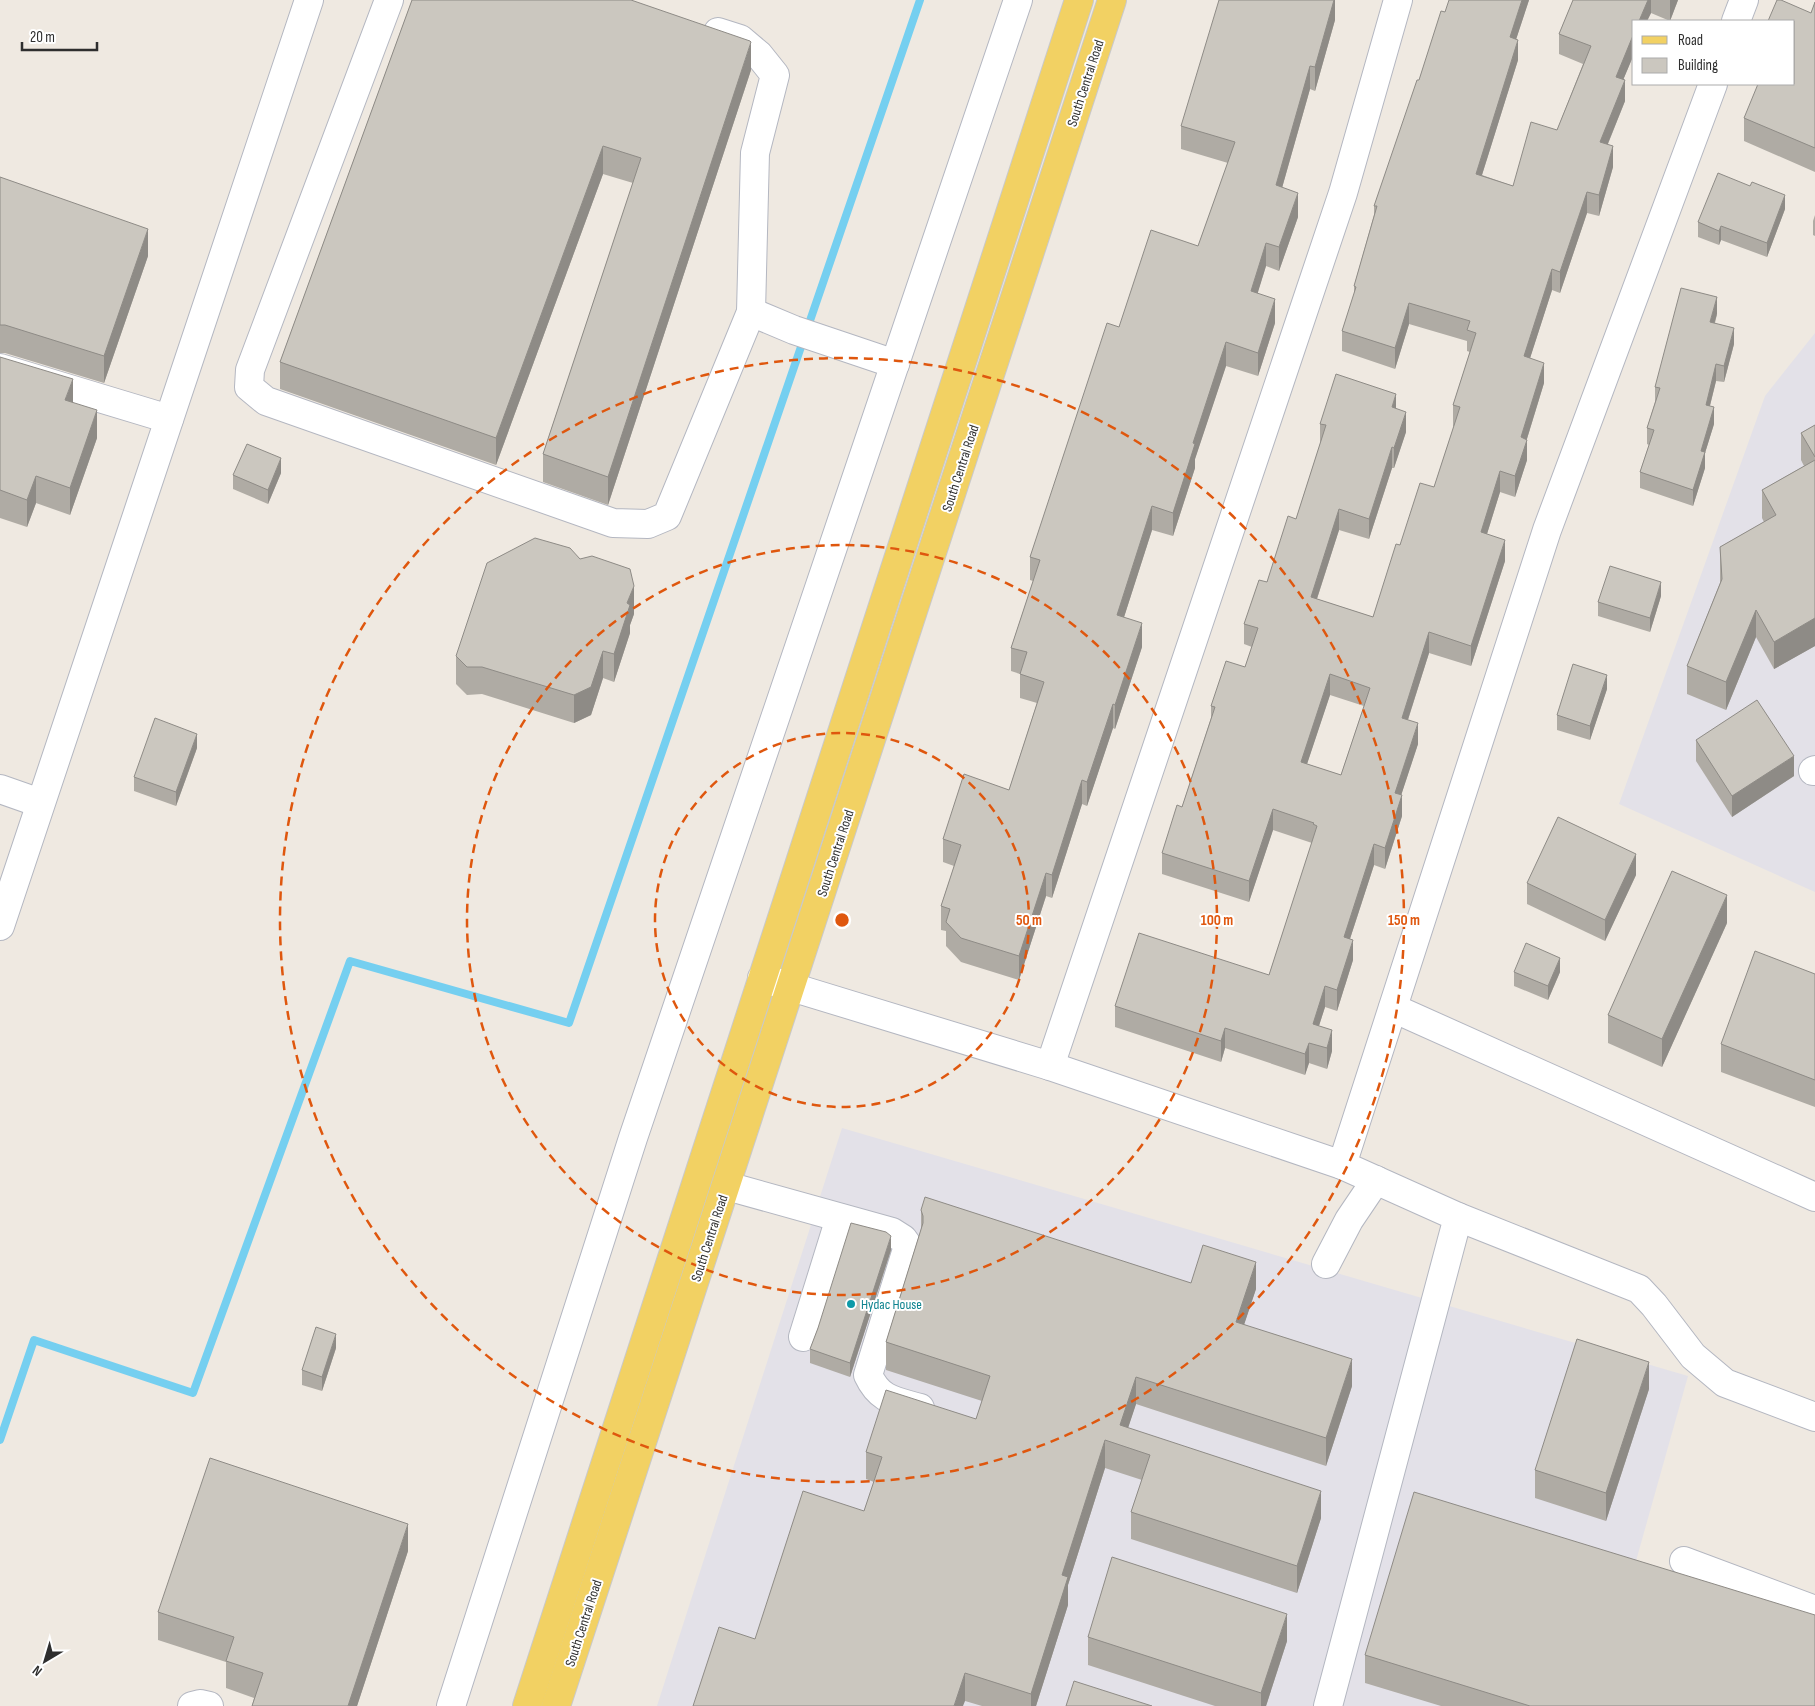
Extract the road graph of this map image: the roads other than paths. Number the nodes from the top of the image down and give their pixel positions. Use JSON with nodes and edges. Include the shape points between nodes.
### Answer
{"nodes":[{"id":1,"x":309,"y":0,"type":"edge"},
{"id":2,"x":389,"y":0,"type":"edge"},
{"id":3,"x":1018,"y":0,"type":"edge"},
{"id":4,"x":1079,"y":0,"type":"edge"},
{"id":5,"x":1112,"y":0,"type":"edge"},
{"id":6,"x":1398,"y":0,"type":"edge"},
{"id":7,"x":1744,"y":0,"type":"edge"},
{"id":8,"x":1736,"y":20,"type":"edge"},
{"id":9,"x":696,"y":24,"type":"edge"},
{"id":10,"x":1713,"y":85,"type":"edge"},
{"id":11,"x":751,"y":312,"type":"junction"},
{"id":12,"x":895,"y":364,"type":"junction"},
{"id":13,"x":0,"y":368,"type":"edge"},
{"id":14,"x":169,"y":419,"type":"junction"},
{"id":15,"x":0,"y":789,"type":"edge"},
{"id":16,"x":40,"y":803,"type":"junction"},
{"id":17,"x":0,"y":926,"type":"edge"},
{"id":18,"x":762,"y":978,"type":"junction"},
{"id":19,"x":791,"y":988,"type":"junction"},
{"id":20,"x":1393,"y":1008,"type":"junction"},
{"id":21,"x":1050,"y":1066,"type":"junction"},
{"id":22,"x":1342,"y":1165,"type":"junction"},
{"id":23,"x":1376,"y":1180,"type":"junction"},
{"id":24,"x":726,"y":1186,"type":"junction"},
{"id":25,"x":1815,"y":1197,"type":"edge"},
{"id":26,"x":1458,"y":1217,"type":"junction"},
{"id":27,"x":840,"y":1218,"type":"junction"},
{"id":28,"x":1326,"y":1264,"type":"dead end"},
{"id":29,"x":803,"y":1337,"type":"dead end"},
{"id":30,"x":947,"y":1416,"type":"edge"},
{"id":31,"x":1815,"y":1417,"type":"edge"},
{"id":32,"x":1684,"y":1561,"type":"dead end"},
{"id":33,"x":1815,"y":1610,"type":"edge"},
{"id":34,"x":192,"y":1706,"type":"edge"},
{"id":35,"x":209,"y":1706,"type":"edge"},
{"id":36,"x":451,"y":1706,"type":"edge"},
{"id":37,"x":527,"y":1706,"type":"edge"},
{"id":38,"x":556,"y":1706,"type":"edge"},
{"id":39,"x":1328,"y":1706,"type":"edge"}],
"edges":[{"from":1,"to":14,"type":"street"},
{"from":2,"to":11,"type":"street","via":[[250,370],[249,387],[266,401],[613,523],[648,524],[667,516]]},
{"from":3,"to":12,"type":"street"},
{"from":4,"to":18,"type":"main road","name":"South Central Road"},
{"from":5,"to":19,"type":"main road","name":"South Central Road"},
{"from":6,"to":21,"type":"street","via":[[1343,192]]},
{"from":7,"to":8,"type":"street"},
{"from":9,"to":11,"type":"street","via":[[740,39],[775,75],[755,153]]},
{"from":10,"to":20,"type":"street","via":[[1547,530]]},
{"from":11,"to":12,"type":"street"},
{"from":12,"to":36,"type":"street","via":[[636,1128]]},
{"from":13,"to":14,"type":"street"},
{"from":14,"to":16,"type":"street"},
{"from":15,"to":16,"type":"street"},
{"from":16,"to":17,"type":"street"},
{"from":18,"to":19,"type":"street"},
{"from":18,"to":37,"type":"main road","name":"South Central Road"},
{"from":19,"to":21,"type":"street"},
{"from":19,"to":24,"type":"main road","name":"South Central Road"},
{"from":20,"to":22,"type":"street"},
{"from":20,"to":25,"type":"street"},
{"from":21,"to":22,"type":"street"},
{"from":22,"to":23,"type":"street"},
{"from":23,"to":26,"type":"street"},
{"from":23,"to":28,"type":"street","via":[[1349,1220]]},
{"from":24,"to":27,"type":"street"},
{"from":24,"to":38,"type":"main road","name":"South Central Road"},
{"from":26,"to":31,"type":"street","via":[[1639,1288],[1693,1356],[1725,1383]]},
{"from":26,"to":39,"type":"street"},
{"from":27,"to":29,"type":"street"},
{"from":27,"to":30,"type":"street","via":[[892,1232],[908,1246],[868,1375],[873,1386],[885,1397]]},
{"from":32,"to":33,"type":"street"},
{"from":34,"to":35,"type":"street"}]}
